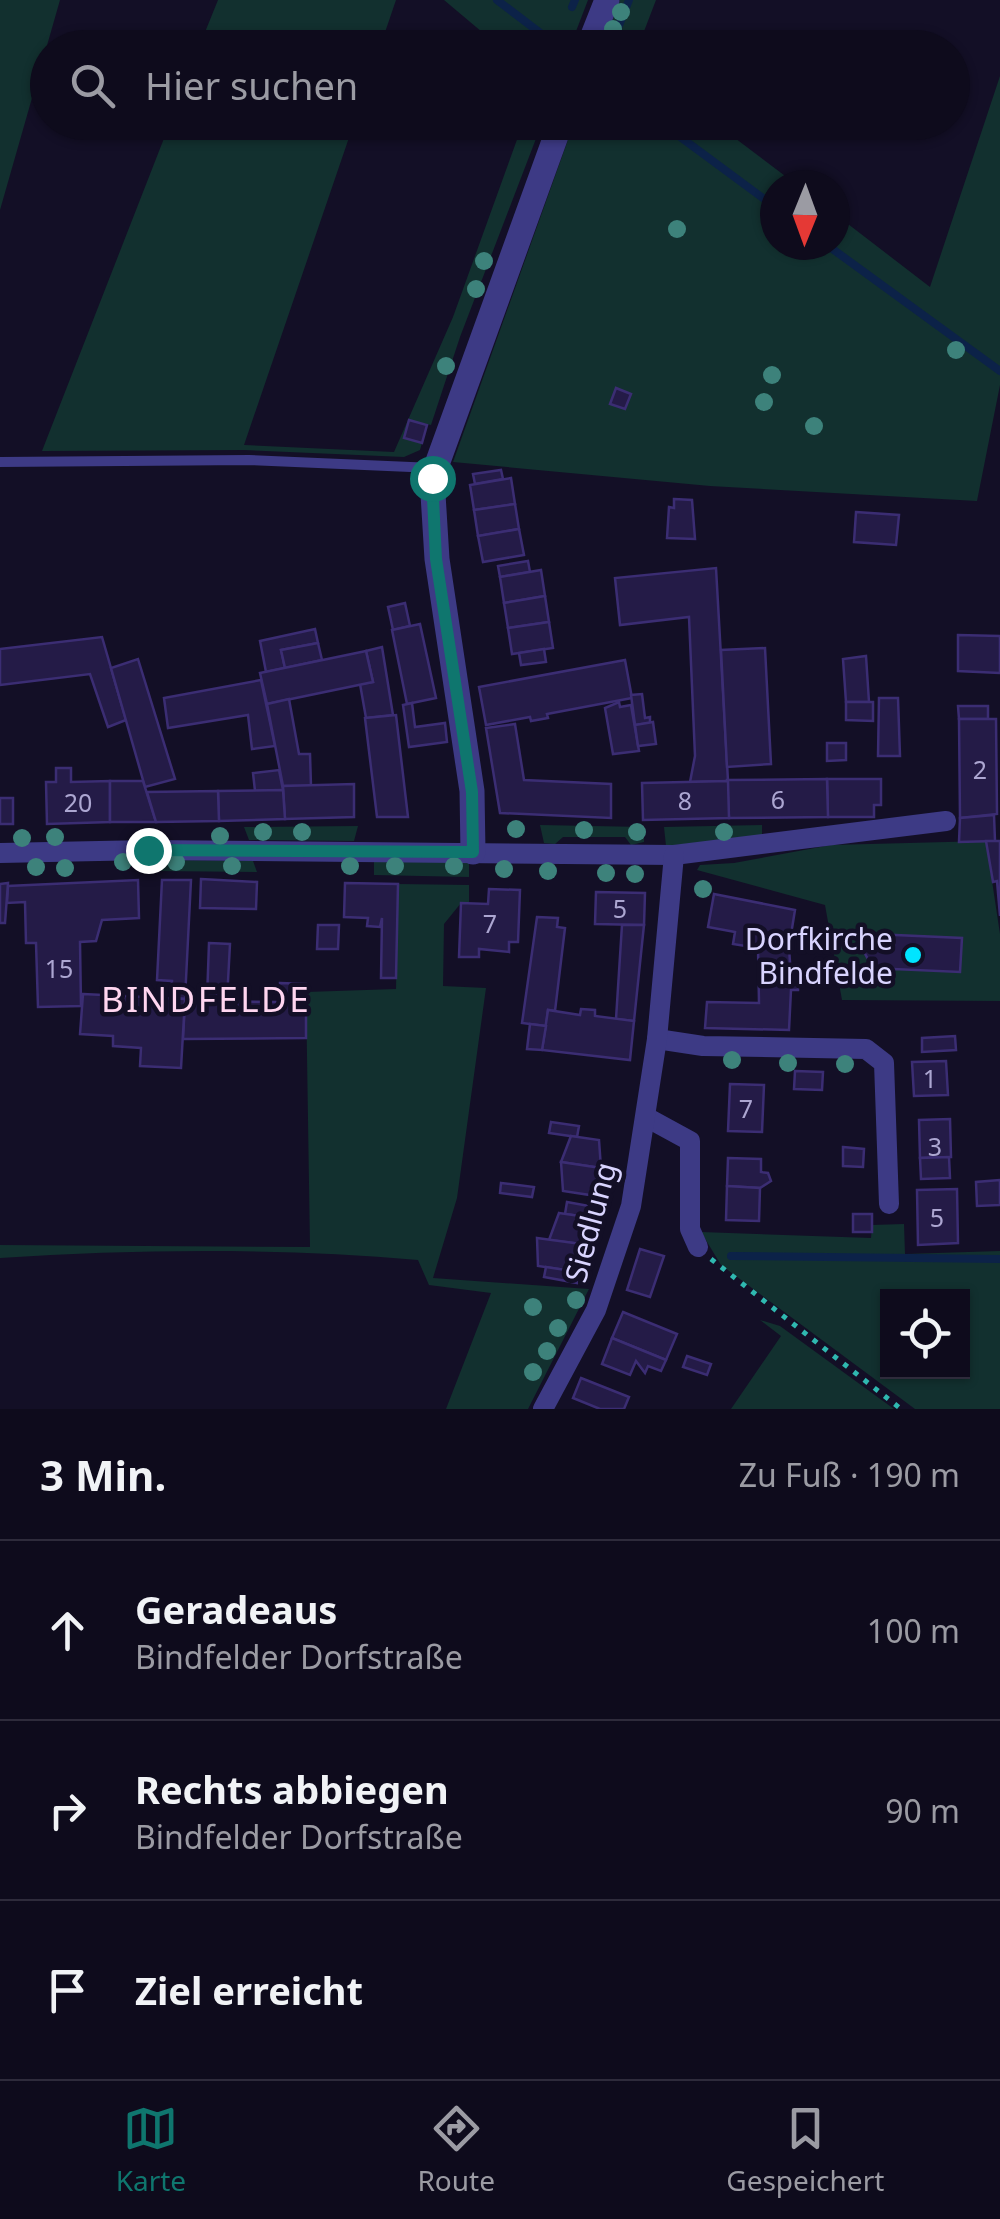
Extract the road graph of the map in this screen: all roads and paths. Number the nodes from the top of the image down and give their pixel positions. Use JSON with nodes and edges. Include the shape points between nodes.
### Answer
{"nodes":[{"id":1,"x":606,"y":0,"type":"edge"},
{"id":2,"x":595,"y":30,"type":"edge"},
{"id":3,"x":553,"y":140,"type":"edge"},
{"id":4,"x":0,"y":462,"type":"edge"},
{"id":5,"x":433,"y":473,"type":"junction"},
{"id":6,"x":946,"y":821,"type":"dead end"},
{"id":7,"x":473,"y":852,"type":"junction"},
{"id":8,"x":0,"y":853,"type":"edge"},
{"id":9,"x":674,"y":855,"type":"junction"},
{"id":10,"x":657,"y":1039,"type":"junction"},
{"id":11,"x":646,"y":1117,"type":"junction"},
{"id":12,"x":888,"y":1204,"type":"dead end"},
{"id":13,"x":698,"y":1247,"type":"joint"},
{"id":14,"x":544,"y":1409,"type":"edge"},
{"id":15,"x":901,"y":1409,"type":"edge"}],
"edges":[{"from":1,"to":2,"type":"street"},
{"from":3,"to":5,"type":"street"},
{"from":4,"to":5,"type":"lane","via":[[249,460]]},
{"from":5,"to":7,"type":"street","via":[[436,559],[472,792]]},
{"from":6,"to":9,"type":"street"},
{"from":7,"to":8,"type":"street"},
{"from":7,"to":9,"type":"street"},
{"from":9,"to":10,"type":"street","name":"Siedlung"},
{"from":10,"to":11,"type":"street","name":"Siedlung"},
{"from":10,"to":12,"type":"street","via":[[866,1049],[884,1063]]},
{"from":11,"to":13,"type":"street","via":[[690,1141],[690,1229]]},
{"from":11,"to":14,"type":"street","name":"Siedlung","via":[[617,1254]]},
{"from":13,"to":15,"type":"path"}]}
